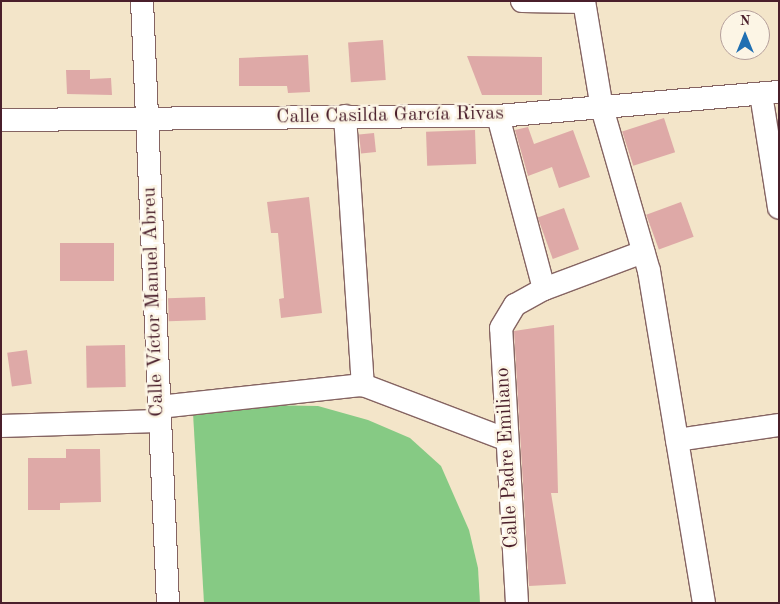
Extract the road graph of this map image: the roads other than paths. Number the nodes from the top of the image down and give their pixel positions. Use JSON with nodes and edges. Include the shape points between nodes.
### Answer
{"nodes":[{"id":1,"x":142,"y":1,"type":"edge"},
{"id":2,"x":522,"y":1,"type":"edge"},
{"id":3,"x":584,"y":2,"type":"edge"},
{"id":4,"x":770,"y":93,"type":"edge"},
{"id":5,"x":602,"y":108,"type":"junction"},
{"id":6,"x":345,"y":116,"type":"junction"},
{"id":7,"x":498,"y":116,"type":"junction"},
{"id":8,"x":1,"y":120,"type":"edge"},
{"id":9,"x":147,"y":120,"type":"junction"},
{"id":10,"x":779,"y":208,"type":"edge"},
{"id":11,"x":643,"y":252,"type":"junction"},
{"id":12,"x":544,"y":289,"type":"junction"},
{"id":13,"x":363,"y":385,"type":"junction"},
{"id":14,"x":159,"y":414,"type":"junction"},
{"id":15,"x":779,"y":425,"type":"edge"},
{"id":16,"x":1,"y":426,"type":"edge"},
{"id":17,"x":505,"y":439,"type":"junction"},
{"id":18,"x":677,"y":440,"type":"junction"},
{"id":19,"x":168,"y":603,"type":"edge"},
{"id":20,"x":517,"y":603,"type":"edge"},
{"id":21,"x":704,"y":603,"type":"edge"}],
"edges":[{"from":1,"to":9,"type":"street","name":"Calle Víctor Manuel Abreu"},
{"from":2,"to":3,"type":"street"},
{"from":3,"to":5,"type":"street"},
{"from":4,"to":5,"type":"street","name":"Calle Casilda García Rivas"},
{"from":4,"to":10,"type":"street"},
{"from":5,"to":7,"type":"street","name":"Calle Casilda García Rivas"},
{"from":5,"to":11,"type":"street"},
{"from":6,"to":7,"type":"street","name":"Calle Casilda García Rivas"},
{"from":6,"to":9,"type":"street","name":"Calle Casilda García Rivas"},
{"from":6,"to":13,"type":"street"},
{"from":7,"to":12,"type":"street"},
{"from":8,"to":9,"type":"street","name":"Calle Casilda García Rivas"},
{"from":9,"to":14,"type":"street","name":"Calle Víctor Manuel Abreu"},
{"from":11,"to":12,"type":"street"},
{"from":11,"to":18,"type":"street"},
{"from":12,"to":17,"type":"street","name":"Calle Padre Emiliano","via":[[507,314],[501,328]]},
{"from":13,"to":14,"type":"street"},
{"from":13,"to":17,"type":"street"},
{"from":14,"to":16,"type":"street"},
{"from":14,"to":19,"type":"street","name":"Calle Víctor Manuel Abreu"},
{"from":15,"to":18,"type":"street"},
{"from":17,"to":20,"type":"street","name":"Calle Padre Emiliano"},
{"from":18,"to":21,"type":"street"}]}
